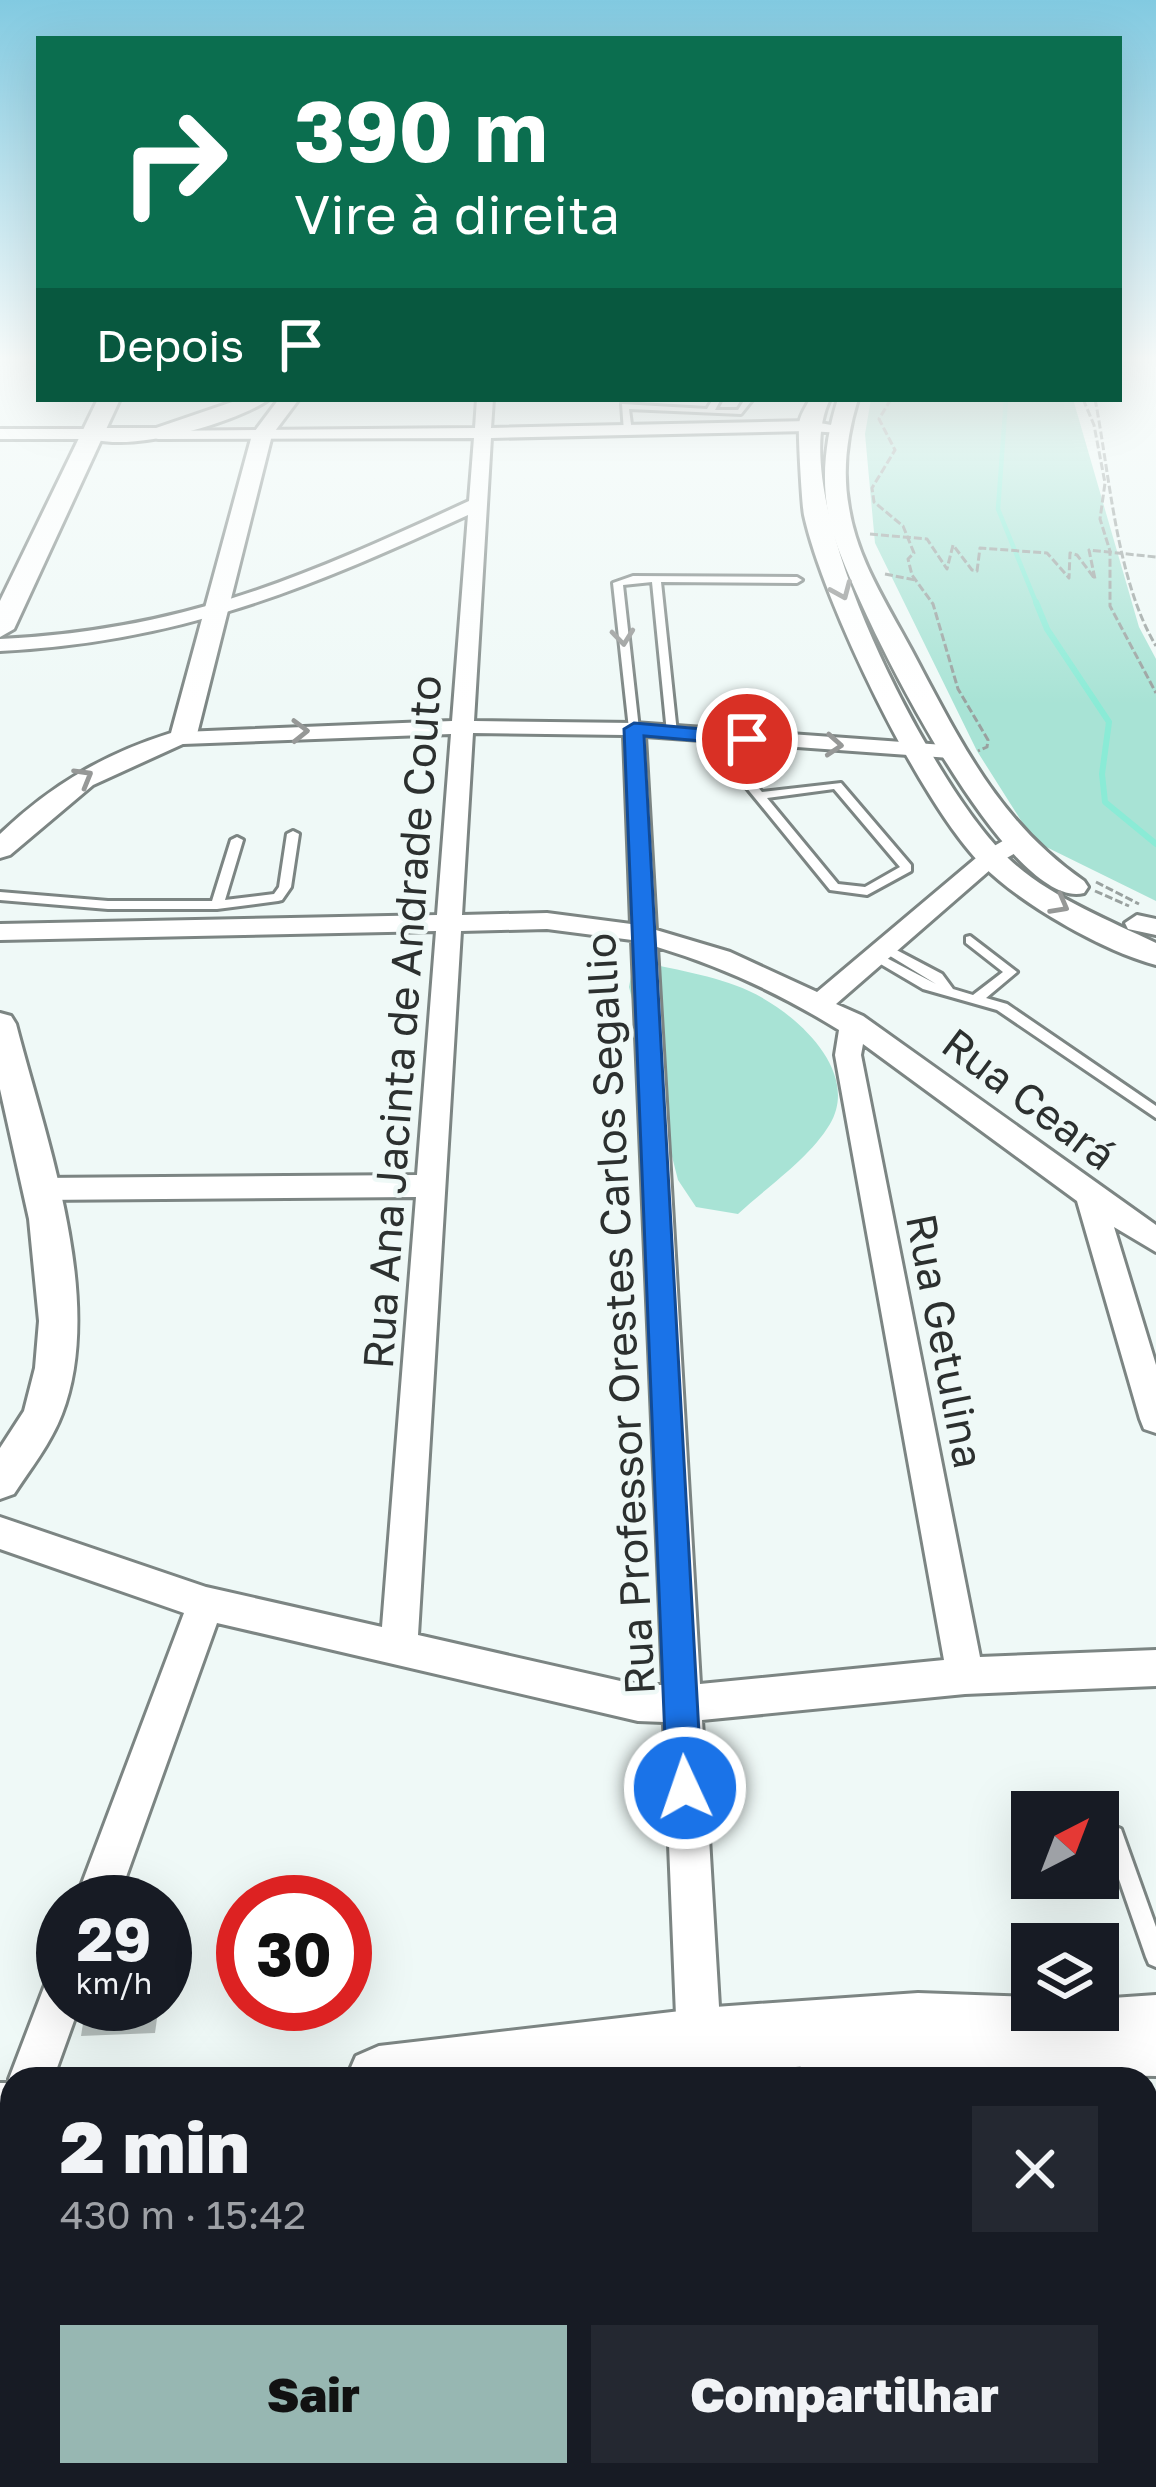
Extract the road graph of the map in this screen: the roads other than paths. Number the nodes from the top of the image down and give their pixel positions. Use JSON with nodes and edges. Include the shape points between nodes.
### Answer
{"nodes":[{"id":1,"x":74,"y":472,"type":"edge"},
{"id":2,"x":251,"y":472,"type":"edge"},
{"id":3,"x":480,"y":472,"type":"edge"},
{"id":4,"x":812,"y":472,"type":"edge"},
{"id":5,"x":839,"y":472,"type":"edge"},
{"id":6,"x":479,"y":503,"type":"junction"},
{"id":7,"x":656,"y":579,"type":"junction"},
{"id":8,"x":797,"y":580,"type":"dead end"},
{"id":9,"x":211,"y":617,"type":"junction"},
{"id":10,"x":0,"y":628,"type":"edge"},
{"id":11,"x":0,"y":645,"type":"edge"},
{"id":12,"x":466,"y":727,"type":"junction"},
{"id":13,"x":634,"y":729,"type":"junction"},
{"id":14,"x":672,"y":733,"type":"junction"},
{"id":15,"x":184,"y":737,"type":"junction"},
{"id":16,"x":722,"y":737,"type":"junction"},
{"id":17,"x":747,"y":739,"type":"junction"},
{"id":18,"x":923,"y":752,"type":"junction"},
{"id":19,"x":959,"y":752,"type":"junction"},
{"id":20,"x":755,"y":790,"type":"junction"},
{"id":21,"x":292,"y":834,"type":"dead end"},
{"id":22,"x":237,"y":840,"type":"dead end"},
{"id":23,"x":1016,"y":843,"type":"junction"},
{"id":24,"x":0,"y":849,"type":"edge"},
{"id":25,"x":990,"y":857,"type":"junction"},
{"id":26,"x":0,"y":896,"type":"edge"},
{"id":27,"x":217,"y":905,"type":"junction"},
{"id":28,"x":447,"y":923,"type":"junction"},
{"id":29,"x":1147,"y":923,"type":"edge"},
{"id":30,"x":0,"y":932,"type":"edge"},
{"id":31,"x":645,"y":933,"type":"junction"},
{"id":32,"x":970,"y":940,"type":"dead end"},
{"id":33,"x":878,"y":952,"type":"junction"},
{"id":34,"x":1156,"y":955,"type":"edge"},
{"id":35,"x":975,"y":1000,"type":"junction"},
{"id":36,"x":822,"y":1002,"type":"junction"},
{"id":37,"x":854,"y":1022,"type":"junction"},
{"id":38,"x":0,"y":1024,"type":"edge"},
{"id":39,"x":1156,"y":1113,"type":"edge"},
{"id":40,"x":433,"y":1186,"type":"junction"},
{"id":41,"x":39,"y":1189,"type":"junction"},
{"id":42,"x":1091,"y":1199,"type":"junction"},
{"id":43,"x":1156,"y":1240,"type":"edge"},
{"id":44,"x":1156,"y":1419,"type":"edge"},
{"id":45,"x":0,"y":1481,"type":"edge"},
{"id":46,"x":0,"y":1533,"type":"edge"},
{"id":47,"x":206,"y":1604,"type":"junction"},
{"id":48,"x":399,"y":1651,"type":"junction"},
{"id":49,"x":1156,"y":1668,"type":"edge"},
{"id":50,"x":965,"y":1676,"type":"junction"},
{"id":51,"x":680,"y":1704,"type":"junction"},
{"id":52,"x":1119,"y":1850,"type":"edge"},
{"id":53,"x":106,"y":1875,"type":"edge"},
{"id":54,"x":1156,"y":1957,"type":"edge"},
{"id":55,"x":1156,"y":2026,"type":"edge"},
{"id":56,"x":49,"y":2031,"type":"edge"},
{"id":57,"x":695,"y":2063,"type":"edge"},
{"id":58,"x":1156,"y":2065,"type":"edge"},
{"id":59,"x":794,"y":2066,"type":"dead end"},
{"id":60,"x":35,"y":2067,"type":"edge"},
{"id":61,"x":616,"y":2067,"type":"edge"}],
"edges":[{"from":1,"to":10,"type":"main road"},
{"from":2,"to":9,"type":"street"},
{"from":3,"to":6,"type":"street","name":"Rua Ana Jacinta de Andrade Couto"},
{"from":4,"to":18,"type":"street","one_way":true,"via":[[830,562]]},
{"from":5,"to":19,"type":"street","via":[[842,525],[870,593]]},
{"from":6,"to":9,"type":"street"},
{"from":6,"to":12,"type":"street","name":"Rua Ana Jacinta de Andrade Couto"},
{"from":7,"to":8,"type":"lane"},
{"from":7,"to":13,"type":"lane","one_way":true,"via":[[618,583]]},
{"from":7,"to":14,"type":"lane"},
{"from":9,"to":11,"type":"street","via":[[85,643]]},
{"from":9,"to":15,"type":"street"},
{"from":12,"to":13,"type":"street"},
{"from":15,"to":12,"type":"street","one_way":true},
{"from":12,"to":28,"type":"street","name":"Rua Ana Jacinta de Andrade Couto"},
{"from":13,"to":14,"type":"street"},
{"from":13,"to":31,"type":"street","name":"Rua Professor Orestes Carlos Segallio"},
{"from":14,"to":16,"type":"street"},
{"from":24,"to":15,"type":"street","one_way":true,"via":[[82,777]]},
{"from":16,"to":17,"type":"street"},
{"from":16,"to":20,"type":"lane","via":[[720,771]]},
{"from":17,"to":18,"type":"street","one_way":true},
{"from":17,"to":20,"type":"lane"},
{"from":18,"to":19,"type":"street"},
{"from":18,"to":25,"type":"street","via":[[964,828]]},
{"from":19,"to":23,"type":"street","via":[[988,811]]},
{"from":20,"to":20,"type":"lane","via":[[834,887],[866,891],[907,868],[837,785]]},
{"from":21,"to":27,"type":"lane","via":[[278,896]]},
{"from":22,"to":27,"type":"lane"},
{"from":23,"to":25,"type":"street"},
{"from":23,"to":29,"type":"street","via":[[1043,868]]},
{"from":25,"to":33,"type":"street"},
{"from":25,"to":34,"type":"street","one_way":true,"via":[[1054,902]]},
{"from":26,"to":27,"type":"lane"},
{"from":28,"to":30,"type":"street","name":"Rua Ceará"},
{"from":28,"to":31,"type":"street","name":"Rua Ceará","via":[[595,923]]},
{"from":28,"to":40,"type":"street","name":"Rua Ana Jacinta de Andrade Couto"},
{"from":31,"to":36,"type":"street","name":"Rua Ceará"},
{"from":31,"to":51,"type":"street","name":"Rua Professor Orestes Carlos Segallio"},
{"from":32,"to":35,"type":"lane","via":[[1011,972]]},
{"from":33,"to":35,"type":"lane","via":[[928,986]]},
{"from":33,"to":36,"type":"street"},
{"from":35,"to":39,"type":"lane","via":[[1016,1015]]},
{"from":36,"to":37,"type":"street","name":"Rua Ceará"},
{"from":37,"to":42,"type":"street","name":"Rua Ceará"},
{"from":37,"to":50,"type":"street","name":"Rua Getulina","via":[[848,1055]]},
{"from":38,"to":41,"type":"street"},
{"from":40,"to":41,"type":"street"},
{"from":40,"to":48,"type":"street","name":"Rua Ana Jacinta de Andrade Couto"},
{"from":41,"to":45,"type":"street","via":[[58,1358],[43,1415]]},
{"from":42,"to":43,"type":"street","name":"Rua Ceará"},
{"from":42,"to":44,"type":"street"},
{"from":46,"to":47,"type":"street"},
{"from":47,"to":48,"type":"street"},
{"from":47,"to":53,"type":"street"},
{"from":48,"to":51,"type":"street","via":[[582,1694]]},
{"from":49,"to":50,"type":"street"},
{"from":50,"to":51,"type":"street"},
{"from":51,"to":57,"type":"street","name":"Rua Professor Orestes Carlos Segallio"},
{"from":52,"to":54,"type":"lane"},
{"from":55,"to":57,"type":"main road","via":[[1123,2032],[939,2024]]},
{"from":56,"to":60,"type":"street"},
{"from":57,"to":61,"type":"main road"},
{"from":58,"to":59,"type":"lane"}]}
